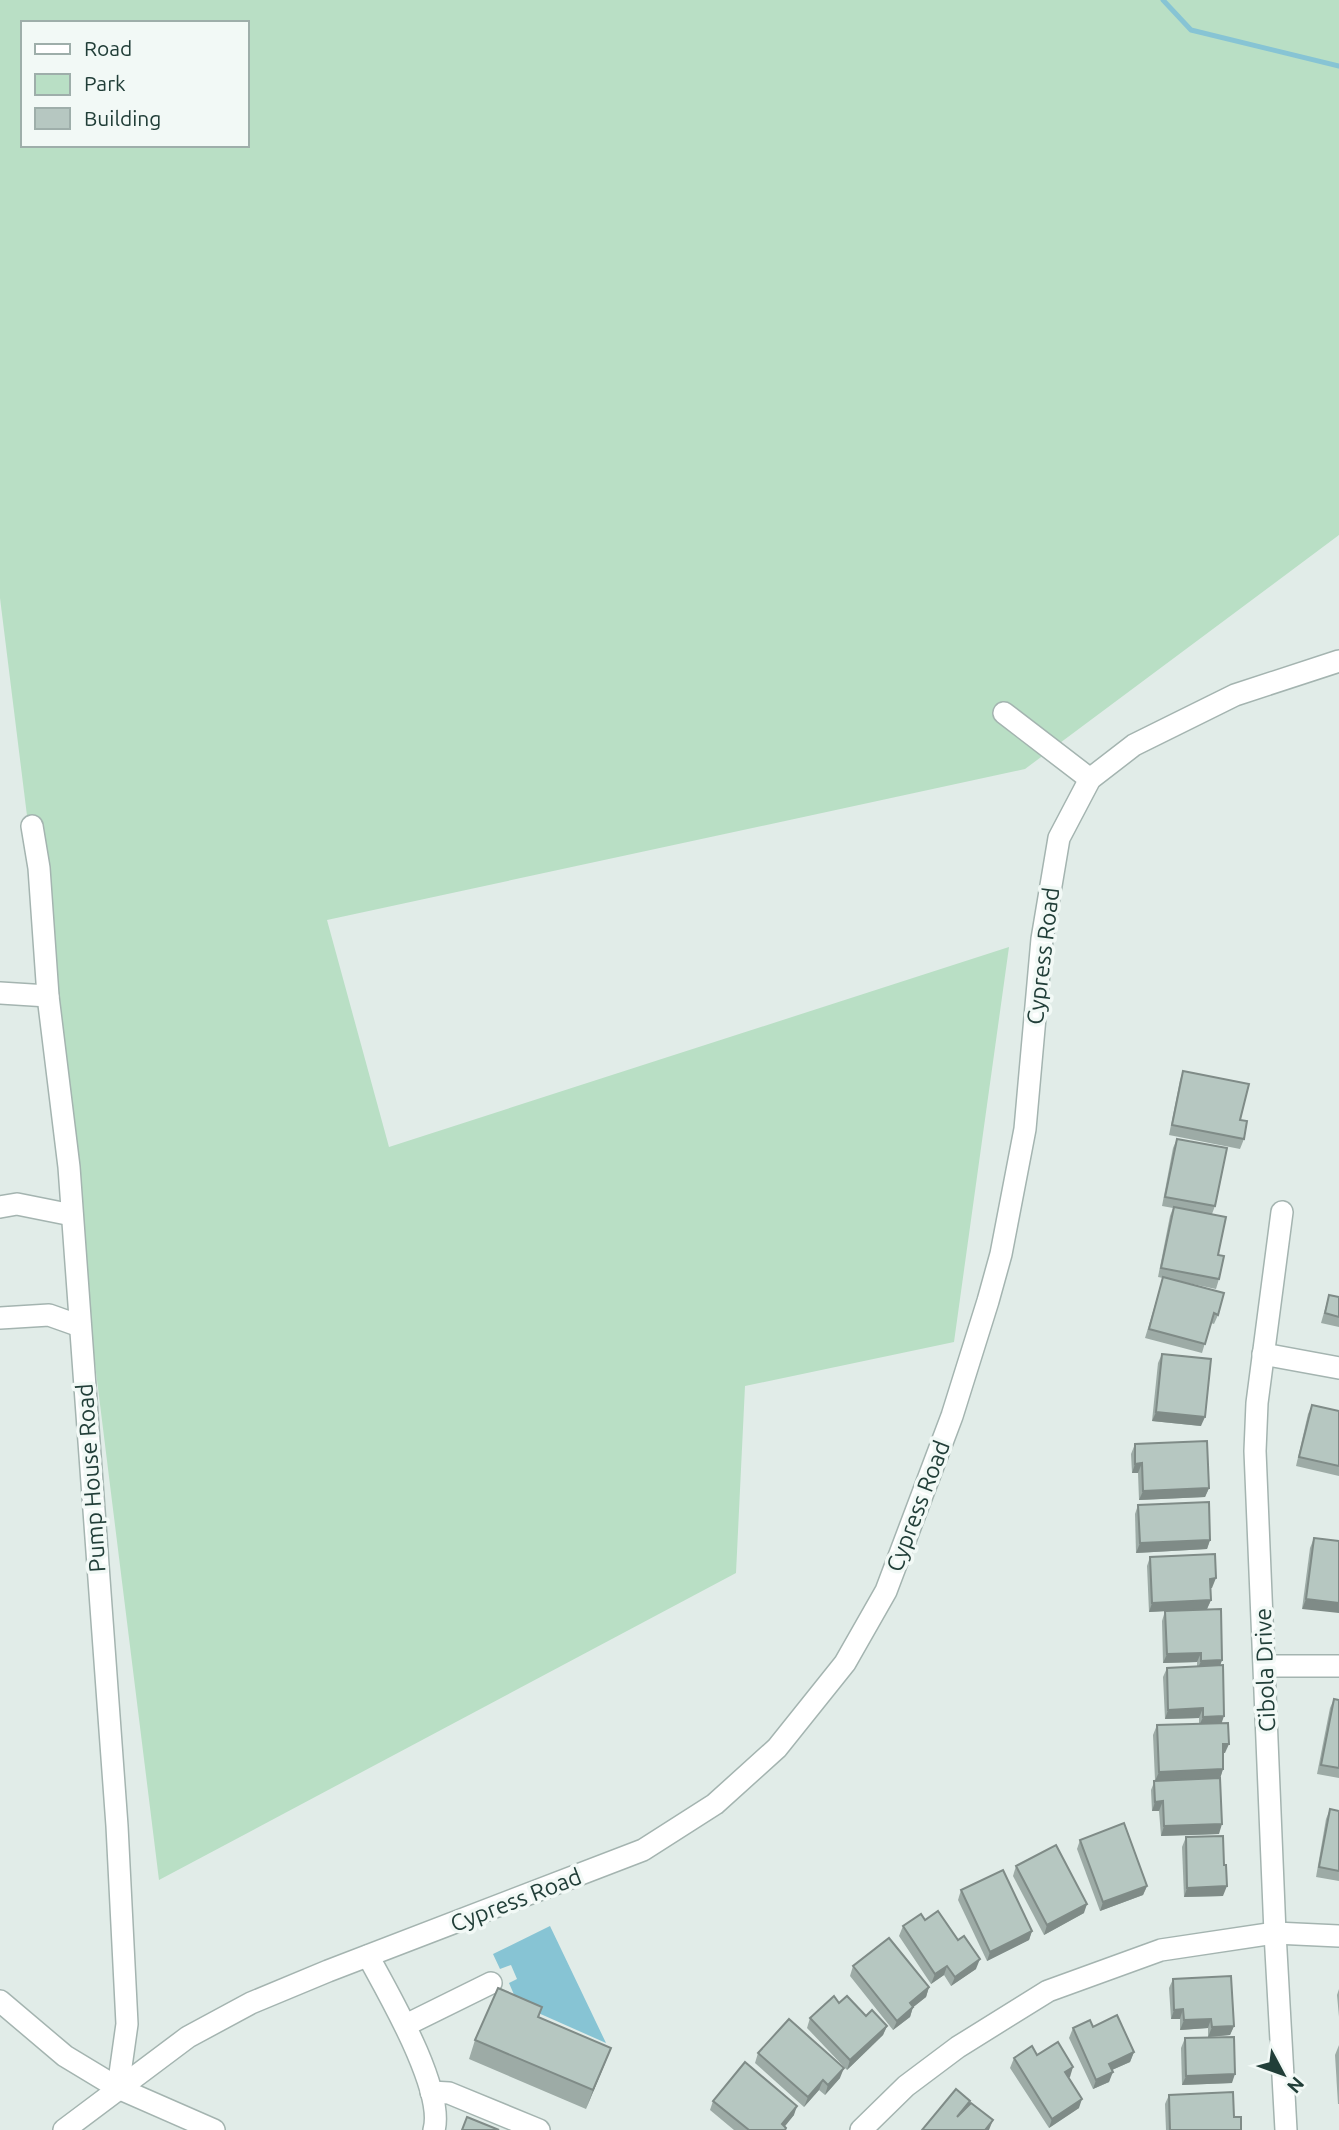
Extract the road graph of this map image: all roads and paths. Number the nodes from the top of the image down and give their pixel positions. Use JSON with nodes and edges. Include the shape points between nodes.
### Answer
{"nodes":[{"id":1,"x":1339,"y":661,"type":"edge"},
{"id":2,"x":1004,"y":713,"type":"dead end"},
{"id":3,"x":1090,"y":779,"type":"junction"},
{"id":4,"x":32,"y":826,"type":"dead end"},
{"id":5,"x":0,"y":993,"type":"edge"},
{"id":6,"x":48,"y":996,"type":"junction"},
{"id":7,"x":0,"y":1207,"type":"edge"},
{"id":8,"x":1282,"y":1212,"type":"dead end"},
{"id":9,"x":72,"y":1215,"type":"junction"},
{"id":10,"x":0,"y":1318,"type":"edge"},
{"id":11,"x":80,"y":1326,"type":"junction"},
{"id":12,"x":1263,"y":1354,"type":"junction"},
{"id":13,"x":1339,"y":1368,"type":"edge"},
{"id":14,"x":1265,"y":1666,"type":"junction"},
{"id":15,"x":1339,"y":1666,"type":"edge"},
{"id":16,"x":1275,"y":1933,"type":"junction"},
{"id":17,"x":1339,"y":1936,"type":"edge"},
{"id":18,"x":368,"y":1956,"type":"junction"},
{"id":19,"x":491,"y":1983,"type":"dead end"},
{"id":20,"x":0,"y":2001,"type":"edge"},
{"id":21,"x":406,"y":2025,"type":"junction"},
{"id":22,"x":118,"y":2088,"type":"junction"},
{"id":23,"x":431,"y":2092,"type":"junction"},
{"id":24,"x":514,"y":2125,"type":"edge"},
{"id":25,"x":64,"y":2130,"type":"edge"},
{"id":26,"x":214,"y":2130,"type":"edge"},
{"id":27,"x":434,"y":2130,"type":"edge"},
{"id":28,"x":539,"y":2130,"type":"edge"},
{"id":29,"x":861,"y":2130,"type":"edge"},
{"id":30,"x":1286,"y":2130,"type":"edge"}],
"edges":[{"from":1,"to":3,"type":"street","name":"Cypress Road","via":[[1235,695],[1134,745]]},
{"from":2,"to":3,"type":"street"},
{"from":3,"to":18,"type":"street","name":"Cypress Road","via":[[1059,838],[1042,939],[1025,1129],[988,1301],[952,1416],[886,1591],[845,1663],[777,1748],[715,1804],[643,1850]]},
{"from":4,"to":6,"type":"street","name":"Pump House Road"},
{"from":5,"to":6,"type":"street"},
{"from":6,"to":9,"type":"street","name":"Pump House Road"},
{"from":7,"to":9,"type":"street","via":[[17,1204]]},
{"from":8,"to":12,"type":"street","name":"Cibola Drive"},
{"from":9,"to":11,"type":"street","name":"Pump House Road"},
{"from":10,"to":11,"type":"street","via":[[49,1315]]},
{"from":11,"to":22,"type":"street","name":"Pump House Road","via":[[121,1892],[127,2024]]},
{"from":12,"to":13,"type":"street"},
{"from":12,"to":14,"type":"street","name":"Cibola Drive","via":[[1255,1451]]},
{"from":14,"to":15,"type":"street"},
{"from":14,"to":16,"type":"street","name":"Cibola Drive"},
{"from":16,"to":17,"type":"street"},
{"from":16,"to":29,"type":"street","via":[[1161,1950],[1048,1991],[958,2047],[906,2086]]},
{"from":16,"to":30,"type":"street","name":"Cibola Drive"},
{"from":18,"to":21,"type":"street"},
{"from":18,"to":22,"type":"street","name":"Cypress Road","via":[[251,2003],[188,2037]]},
{"from":19,"to":21,"type":"street"},
{"from":20,"to":22,"type":"street","via":[[65,2056]]},
{"from":21,"to":23,"type":"street"},
{"from":22,"to":25,"type":"street","name":"Cypress Road"},
{"from":22,"to":26,"type":"street"},
{"from":23,"to":24,"type":"street","via":[[449,2092],[484,2118]]},
{"from":23,"to":27,"type":"street","via":[[437,2118]]},
{"from":24,"to":28,"type":"street"}]}
